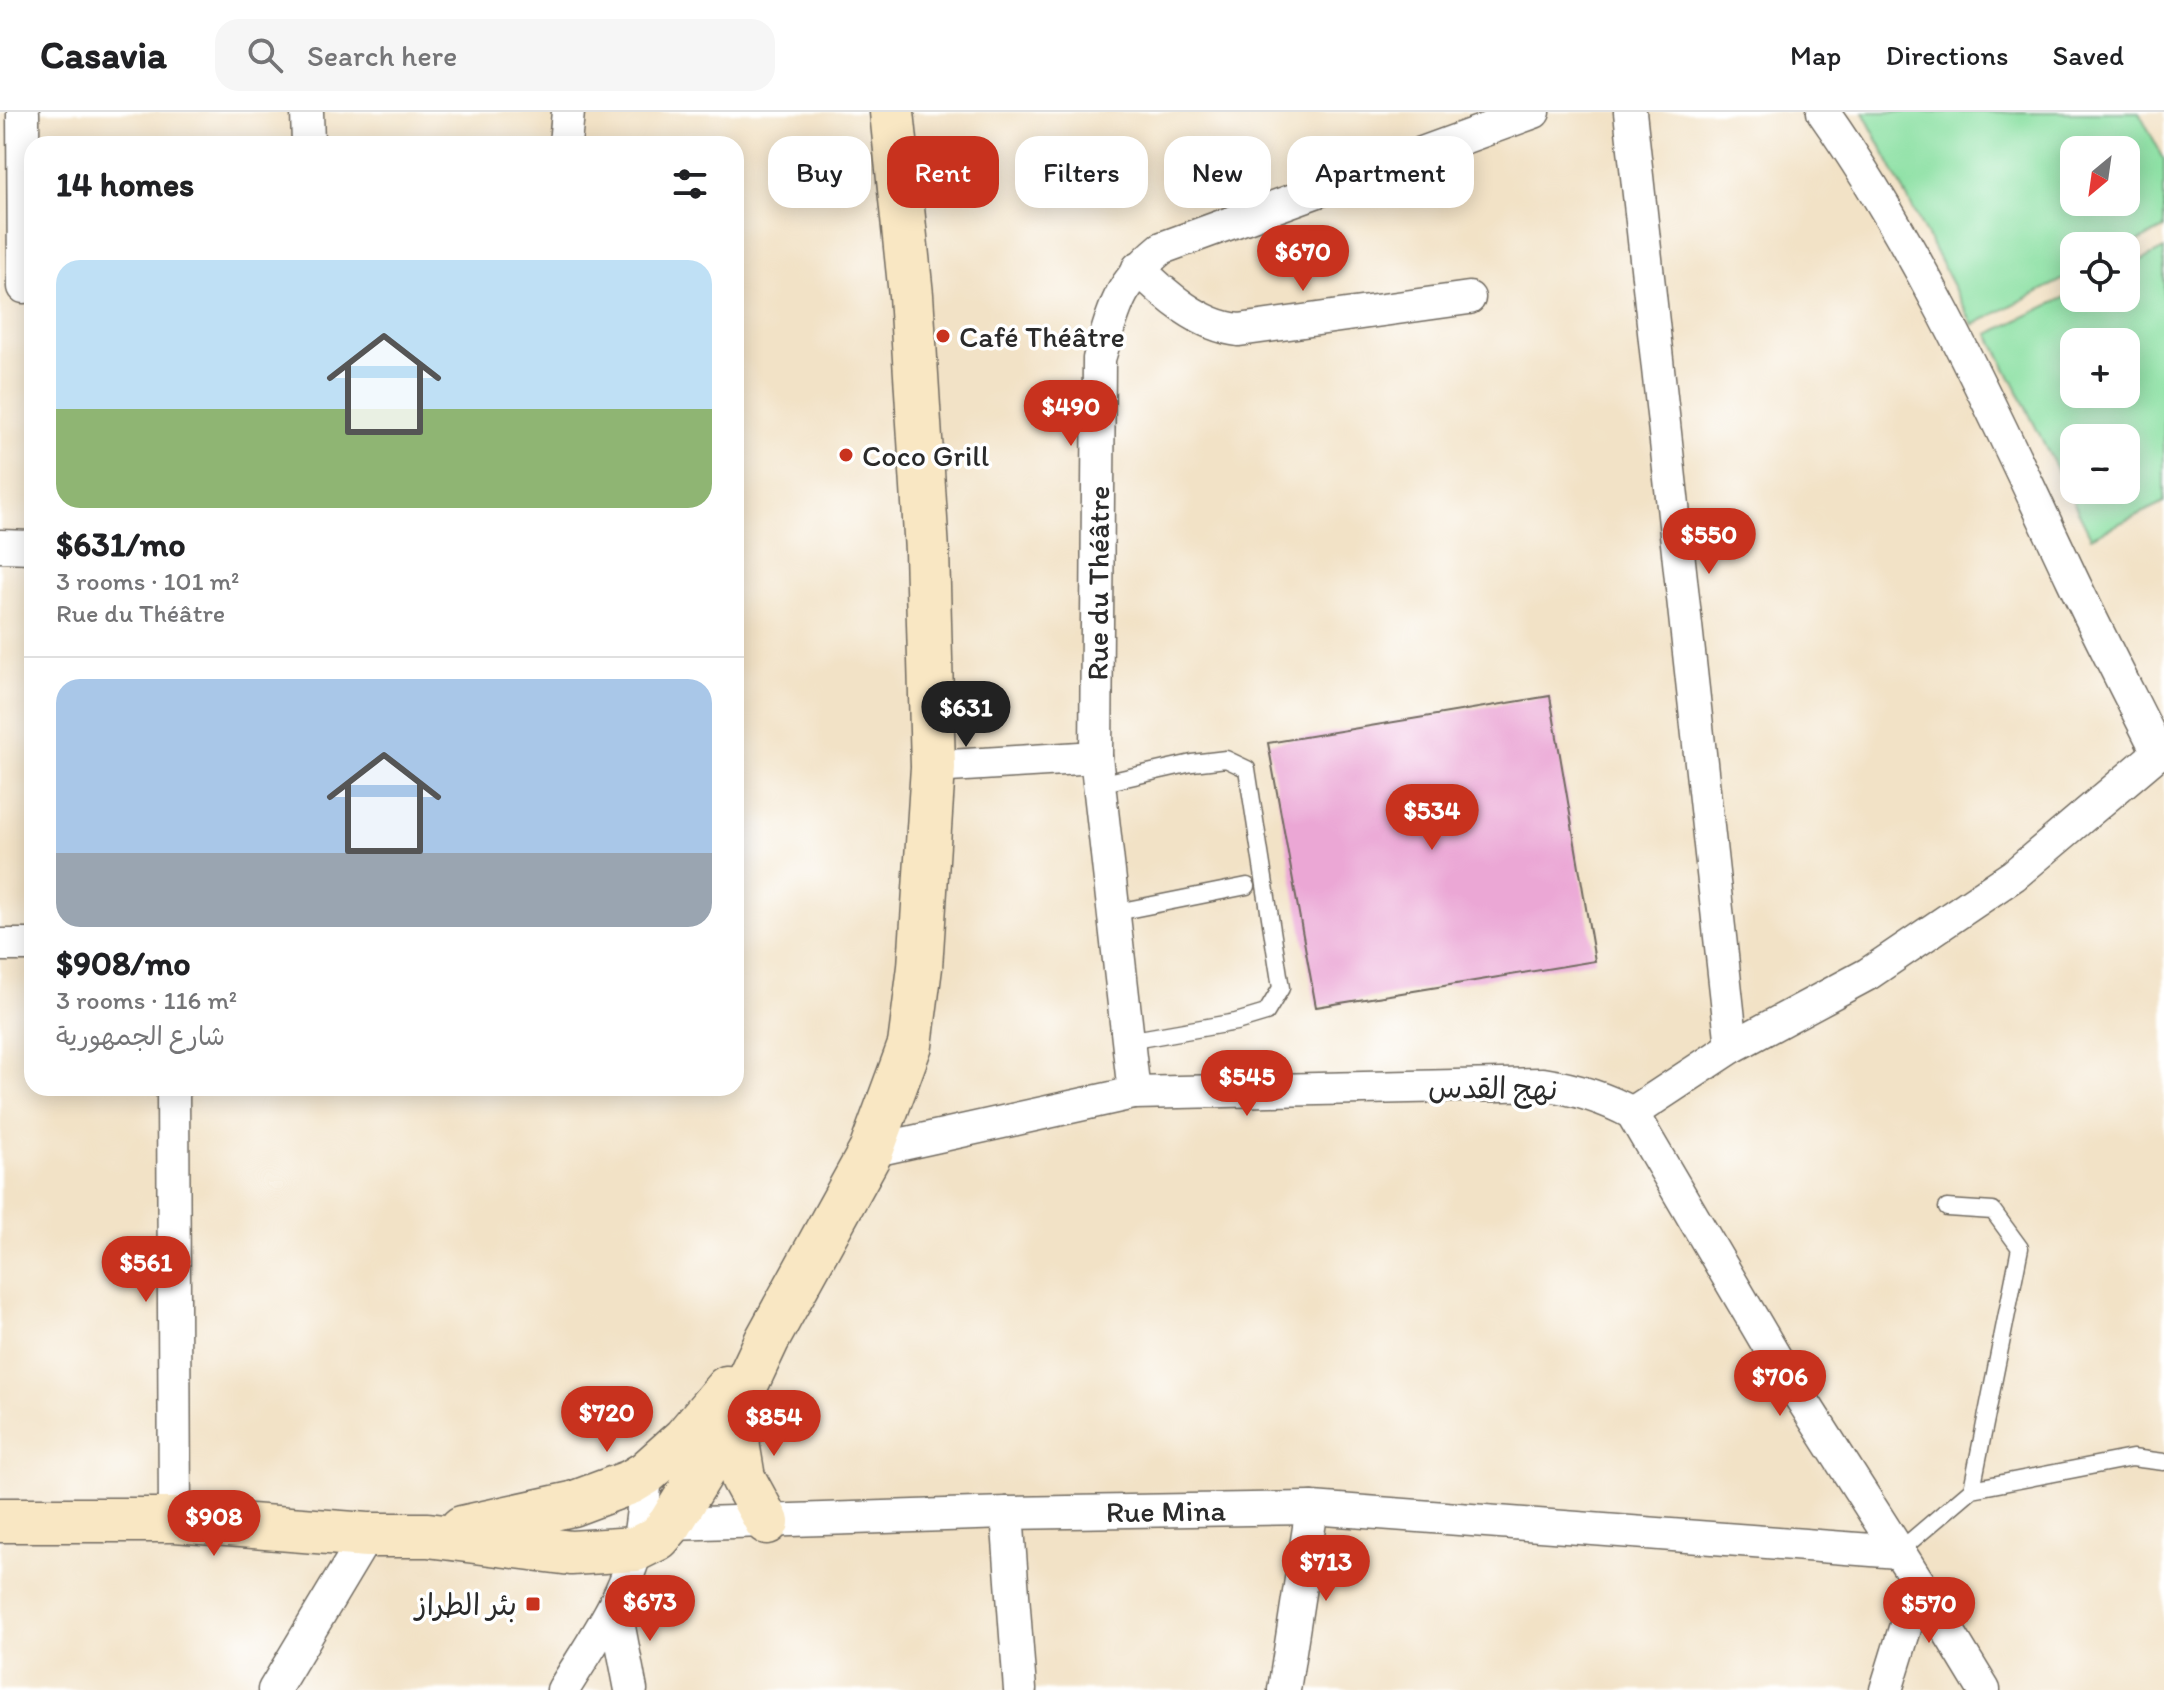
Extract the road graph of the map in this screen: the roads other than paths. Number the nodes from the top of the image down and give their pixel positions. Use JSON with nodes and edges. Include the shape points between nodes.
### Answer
{"nodes":[{"id":1,"x":23,"y":112,"type":"edge"},
{"id":2,"x":307,"y":112,"type":"edge"},
{"id":3,"x":568,"y":112,"type":"edge"},
{"id":4,"x":892,"y":112,"type":"edge"},
{"id":5,"x":1534,"y":112,"type":"edge"},
{"id":6,"x":1630,"y":112,"type":"edge"},
{"id":7,"x":1823,"y":112,"type":"edge"},
{"id":8,"x":308,"y":136,"type":"edge"},
{"id":9,"x":566,"y":136,"type":"edge"},
{"id":10,"x":1138,"y":268,"type":"junction"},
{"id":11,"x":19,"y":288,"type":"edge"},
{"id":12,"x":1469,"y":298,"type":"dead end"},
{"id":13,"x":0,"y":546,"type":"edge"},
{"id":14,"x":24,"y":547,"type":"edge"},
{"id":15,"x":2161,"y":751,"type":"edge"},
{"id":16,"x":933,"y":767,"type":"junction"},
{"id":17,"x":1097,"y":771,"type":"junction"},
{"id":18,"x":1247,"y":886,"type":"dead end"},
{"id":19,"x":1112,"y":913,"type":"junction"},
{"id":20,"x":0,"y":945,"type":"edge"},
{"id":21,"x":24,"y":945,"type":"edge"},
{"id":22,"x":1128,"y":1041,"type":"junction"},
{"id":23,"x":1732,"y":1047,"type":"junction"},
{"id":24,"x":1134,"y":1093,"type":"junction"},
{"id":25,"x":173,"y":1096,"type":"edge"},
{"id":26,"x":1632,"y":1113,"type":"junction"},
{"id":27,"x":871,"y":1151,"type":"junction"},
{"id":28,"x":1947,"y":1208,"type":"dead end"},
{"id":29,"x":767,"y":1340,"type":"junction"},
{"id":30,"x":736,"y":1408,"type":"junction"},
{"id":31,"x":2164,"y":1462,"type":"edge"},
{"id":32,"x":646,"y":1473,"type":"junction"},
{"id":33,"x":1972,"y":1489,"type":"junction"},
{"id":34,"x":1312,"y":1508,"type":"junction"},
{"id":35,"x":1007,"y":1513,"type":"junction"},
{"id":36,"x":0,"y":1520,"type":"edge"},
{"id":37,"x":175,"y":1520,"type":"junction"},
{"id":38,"x":767,"y":1522,"type":"junction"},
{"id":39,"x":367,"y":1535,"type":"junction"},
{"id":40,"x":428,"y":1535,"type":"junction"},
{"id":41,"x":653,"y":1536,"type":"junction"},
{"id":42,"x":1898,"y":1552,"type":"junction"},
{"id":43,"x":1919,"y":1583,"type":"junction"},
{"id":44,"x":615,"y":1606,"type":"junction"},
{"id":45,"x":274,"y":1690,"type":"edge"},
{"id":46,"x":563,"y":1690,"type":"edge"},
{"id":47,"x":631,"y":1690,"type":"edge"},
{"id":48,"x":1020,"y":1690,"type":"edge"},
{"id":49,"x":1284,"y":1690,"type":"edge"},
{"id":50,"x":1886,"y":1690,"type":"edge"},
{"id":51,"x":1984,"y":1690,"type":"edge"}],
"edges":[{"from":1,"to":11,"type":"street"},
{"from":2,"to":8,"type":"street"},
{"from":3,"to":9,"type":"street"},
{"from":4,"to":16,"type":"main road","via":[[911,295],[927,551]]},
{"from":5,"to":10,"type":"street","name":"Rue du Théâtre","via":[[1162,248]]},
{"from":6,"to":23,"type":"street"},
{"from":7,"to":15,"type":"street","via":[[1896,225]]},
{"from":10,"to":12,"type":"street","via":[[1198,316],[1239,330]]},
{"from":10,"to":17,"type":"street","name":"Rue du Théâtre","via":[[1119,296],[1099,359]]},
{"from":13,"to":14,"type":"street"},
{"from":15,"to":23,"type":"street","via":[[2014,875],[1868,974]]},
{"from":16,"to":17,"type":"street"},
{"from":16,"to":27,"type":"main road","via":[[910,1045]]},
{"from":17,"to":19,"type":"street","name":"Rue du Théâtre"},
{"from":17,"to":22,"type":"lane","via":[[1226,759],[1247,769],[1281,988],[1266,1013]]},
{"from":18,"to":19,"type":"lane"},
{"from":19,"to":22,"type":"street","name":"Rue du Théâtre"},
{"from":20,"to":21,"type":"street"},
{"from":22,"to":24,"type":"street","name":"Rue du Théâtre"},
{"from":23,"to":26,"type":"street"},
{"from":24,"to":26,"type":"street","name":"نهج القدس","via":[[1543,1084],[1578,1090]]},
{"from":24,"to":27,"type":"street","name":"نهج القدس"},
{"from":25,"to":37,"type":"street"},
{"from":26,"to":42,"type":"street","via":[[1763,1337]]},
{"from":27,"to":29,"type":"main road"},
{"from":28,"to":33,"type":"lane","via":[[1993,1211],[2020,1248]]},
{"from":29,"to":30,"type":"main road"},
{"from":29,"to":32,"type":"main road","via":[[685,1438]]},
{"from":30,"to":38,"type":"main road","via":[[743,1478]]},
{"from":30,"to":41,"type":"main road","via":[[716,1449]]},
{"from":31,"to":33,"type":"lane","via":[[2132,1458]]},
{"from":32,"to":40,"type":"main road","via":[[572,1504]]},
{"from":32,"to":41,"type":"street","via":[[644,1509]]},
{"from":33,"to":42,"type":"lane"},
{"from":34,"to":35,"type":"street","name":"Rue Mina"},
{"from":34,"to":42,"type":"street","name":"Rue Mina"},
{"from":34,"to":49,"type":"street"},
{"from":35,"to":38,"type":"street","name":"Rue Mina"},
{"from":35,"to":48,"type":"street"},
{"from":36,"to":37,"type":"main road"},
{"from":37,"to":39,"type":"main road"},
{"from":38,"to":41,"type":"street","name":"Rue Mina"},
{"from":39,"to":40,"type":"main road"},
{"from":39,"to":45,"type":"street"},
{"from":40,"to":41,"type":"main road","via":[[571,1553]]},
{"from":41,"to":44,"type":"street"},
{"from":42,"to":43,"type":"street"},
{"from":43,"to":50,"type":"street"},
{"from":43,"to":51,"type":"street"},
{"from":44,"to":46,"type":"street"},
{"from":44,"to":47,"type":"street"}]}
